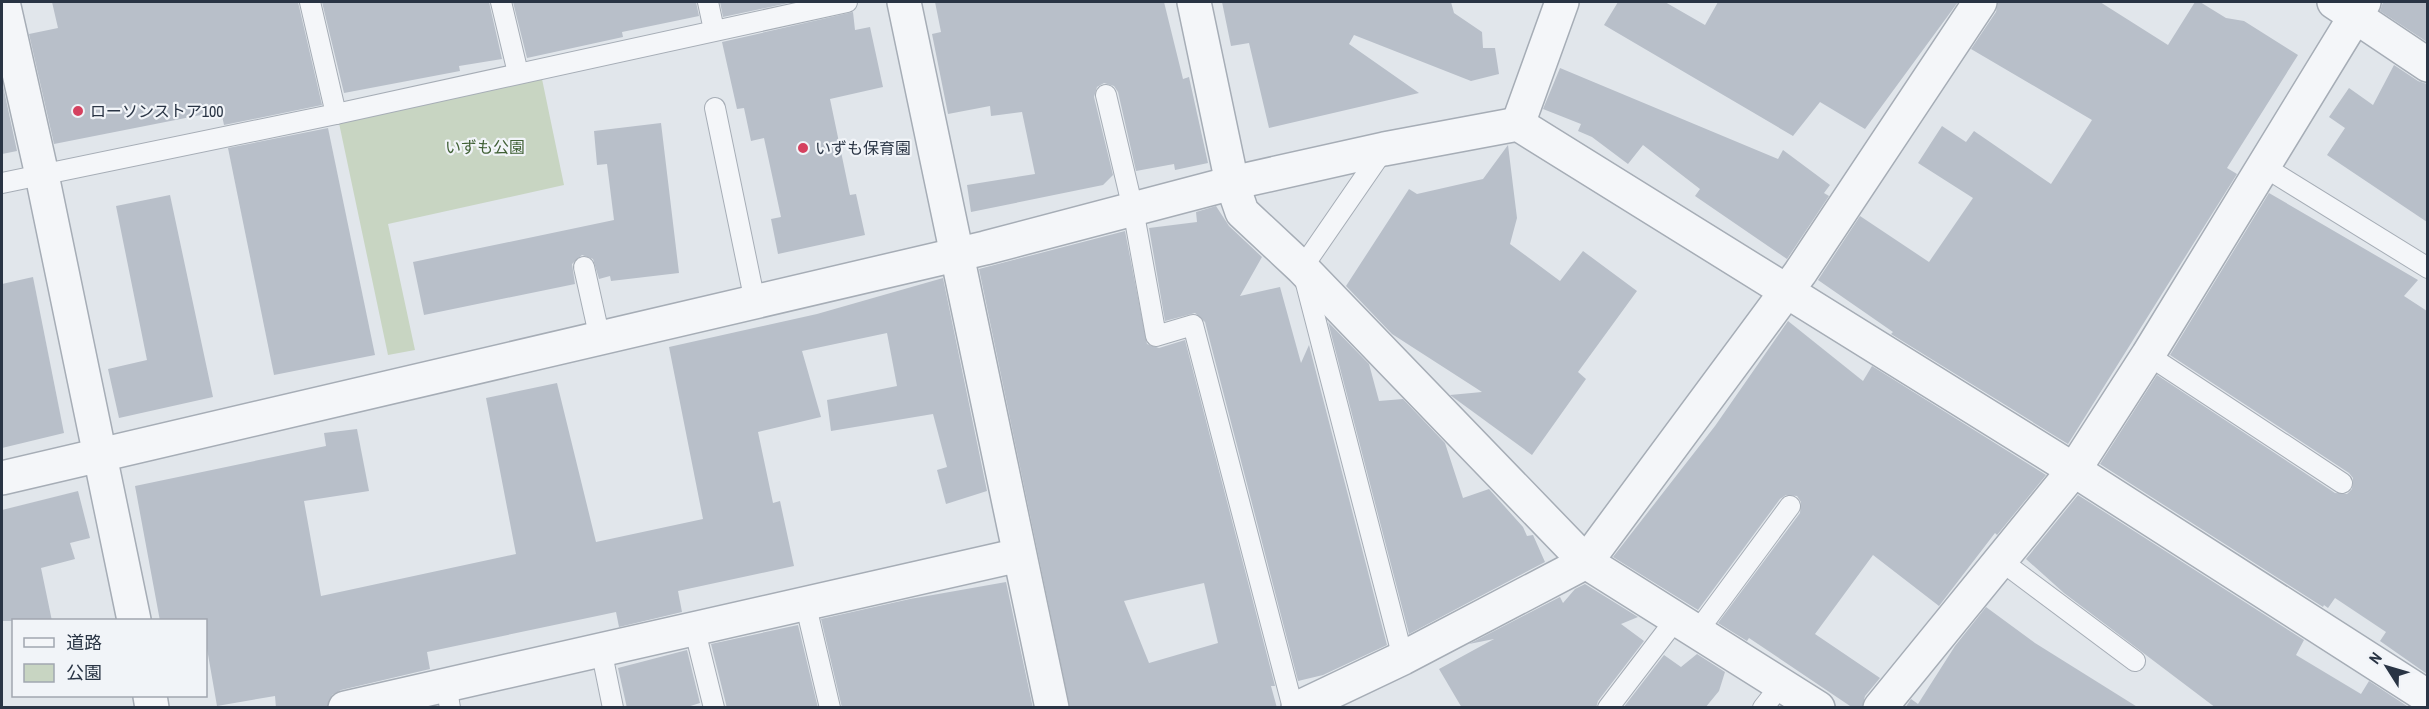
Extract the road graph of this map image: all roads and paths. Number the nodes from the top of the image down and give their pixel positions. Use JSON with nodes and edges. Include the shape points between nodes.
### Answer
{"nodes":[{"id":1,"x":3,"y":2,"type":"edge"},
{"id":2,"x":310,"y":2,"type":"edge"},
{"id":3,"x":501,"y":2,"type":"edge"},
{"id":4,"x":708,"y":2,"type":"edge"},
{"id":5,"x":847,"y":2,"type":"edge"},
{"id":6,"x":904,"y":2,"type":"edge"},
{"id":7,"x":1194,"y":2,"type":"edge"},
{"id":8,"x":1562,"y":2,"type":"edge"},
{"id":9,"x":1980,"y":2,"type":"edge"},
{"id":10,"x":2350,"y":6,"type":"edge"},
{"id":11,"x":714,"y":30,"type":"junction"},
{"id":12,"x":2427,"y":65,"type":"edge"},
{"id":13,"x":518,"y":73,"type":"junction"},
{"id":14,"x":1106,"y":95,"type":"dead end"},
{"id":15,"x":716,"y":108,"type":"dead end"},
{"id":16,"x":336,"y":114,"type":"junction"},
{"id":17,"x":1518,"y":124,"type":"junction"},
{"id":18,"x":1384,"y":149,"type":"junction"},
{"id":19,"x":2263,"y":166,"type":"junction"},
{"id":20,"x":42,"y":175,"type":"junction"},
{"id":21,"x":2,"y":183,"type":"edge"},
{"id":22,"x":1232,"y":183,"type":"junction"},
{"id":23,"x":1133,"y":209,"type":"junction"},
{"id":24,"x":956,"y":255,"type":"junction"},
{"id":25,"x":584,"y":267,"type":"dead end"},
{"id":26,"x":1302,"y":268,"type":"junction"},
{"id":27,"x":2427,"y":268,"type":"edge"},
{"id":28,"x":1787,"y":291,"type":"junction"},
{"id":29,"x":754,"y":302,"type":"junction"},
{"id":30,"x":600,"y":339,"type":"junction"},
{"id":31,"x":2148,"y":355,"type":"junction"},
{"id":32,"x":98,"y":456,"type":"junction"},
{"id":33,"x":2074,"y":470,"type":"junction"},
{"id":34,"x":2,"y":478,"type":"edge"},
{"id":35,"x":2342,"y":483,"type":"dead end"},
{"id":36,"x":1790,"y":506,"type":"dead end"},
{"id":37,"x":1019,"y":555,"type":"junction"},
{"id":38,"x":2000,"y":560,"type":"junction"},
{"id":39,"x":1586,"y":562,"type":"junction"},
{"id":40,"x":805,"y":602,"type":"junction"},
{"id":41,"x":134,"y":619,"type":"edge"},
{"id":42,"x":1686,"y":625,"type":"junction"},
{"id":43,"x":694,"y":627,"type":"junction"},
{"id":44,"x":601,"y":649,"type":"junction"},
{"id":45,"x":1403,"y":658,"type":"junction"},
{"id":46,"x":2135,"y":661,"type":"dead end"},
{"id":47,"x":448,"y":696,"type":"edge"},
{"id":48,"x":1772,"y":696,"type":"edge"},
{"id":49,"x":2427,"y":697,"type":"edge"},
{"id":50,"x":345,"y":708,"type":"edge"},
{"id":51,"x":613,"y":708,"type":"edge"},
{"id":52,"x":714,"y":708,"type":"edge"},
{"id":53,"x":830,"y":708,"type":"edge"},
{"id":54,"x":1052,"y":708,"type":"edge"},
{"id":55,"x":1293,"y":708,"type":"edge"},
{"id":56,"x":1298,"y":708,"type":"edge"},
{"id":57,"x":1608,"y":708,"type":"edge"},
{"id":58,"x":1818,"y":708,"type":"edge"},
{"id":59,"x":1880,"y":708,"type":"edge"}],
"edges":[{"from":1,"to":20,"type":"street"},
{"from":2,"to":16,"type":"lane"},
{"from":3,"to":13,"type":"lane"},
{"from":4,"to":11,"type":"lane"},
{"from":5,"to":11,"type":"lane"},
{"from":6,"to":24,"type":"street"},
{"from":7,"to":22,"type":"street"},
{"from":8,"to":17,"type":"street"},
{"from":9,"to":28,"type":"street"},
{"from":10,"to":12,"type":"street"},
{"from":10,"to":19,"type":"street"},
{"from":11,"to":13,"type":"lane"},
{"from":13,"to":16,"type":"lane"},
{"from":14,"to":23,"type":"lane"},
{"from":15,"to":29,"type":"lane"},
{"from":16,"to":20,"type":"lane"},
{"from":17,"to":18,"type":"street"},
{"from":17,"to":28,"type":"street"},
{"from":18,"to":22,"type":"street"},
{"from":18,"to":26,"type":"lane"},
{"from":19,"to":27,"type":"lane"},
{"from":19,"to":31,"type":"street"},
{"from":20,"to":21,"type":"lane"},
{"from":20,"to":32,"type":"street"},
{"from":22,"to":23,"type":"street"},
{"from":22,"to":26,"type":"street","via":[[1242,212]]},
{"from":23,"to":24,"type":"street"},
{"from":23,"to":55,"type":"lane","via":[[1156,336],[1193,325]]},
{"from":24,"to":29,"type":"street"},
{"from":24,"to":37,"type":"street"},
{"from":25,"to":30,"type":"lane"},
{"from":26,"to":39,"type":"street"},
{"from":26,"to":45,"type":"lane"},
{"from":28,"to":33,"type":"street"},
{"from":28,"to":39,"type":"street"},
{"from":29,"to":30,"type":"street"},
{"from":30,"to":32,"type":"street"},
{"from":31,"to":33,"type":"street"},
{"from":31,"to":35,"type":"lane"},
{"from":32,"to":34,"type":"street"},
{"from":32,"to":41,"type":"street"},
{"from":33,"to":38,"type":"street"},
{"from":33,"to":49,"type":"street"},
{"from":36,"to":42,"type":"lane"},
{"from":37,"to":40,"type":"street"},
{"from":37,"to":54,"type":"street"},
{"from":38,"to":46,"type":"lane"},
{"from":38,"to":59,"type":"street"},
{"from":39,"to":42,"type":"street"},
{"from":39,"to":45,"type":"street"},
{"from":40,"to":43,"type":"street"},
{"from":40,"to":53,"type":"lane"},
{"from":42,"to":48,"type":"street"},
{"from":42,"to":57,"type":"lane"},
{"from":43,"to":44,"type":"street"},
{"from":43,"to":52,"type":"lane"},
{"from":44,"to":47,"type":"street"},
{"from":44,"to":51,"type":"lane"},
{"from":45,"to":56,"type":"street"},
{"from":47,"to":50,"type":"street"},
{"from":48,"to":58,"type":"street"}]}
